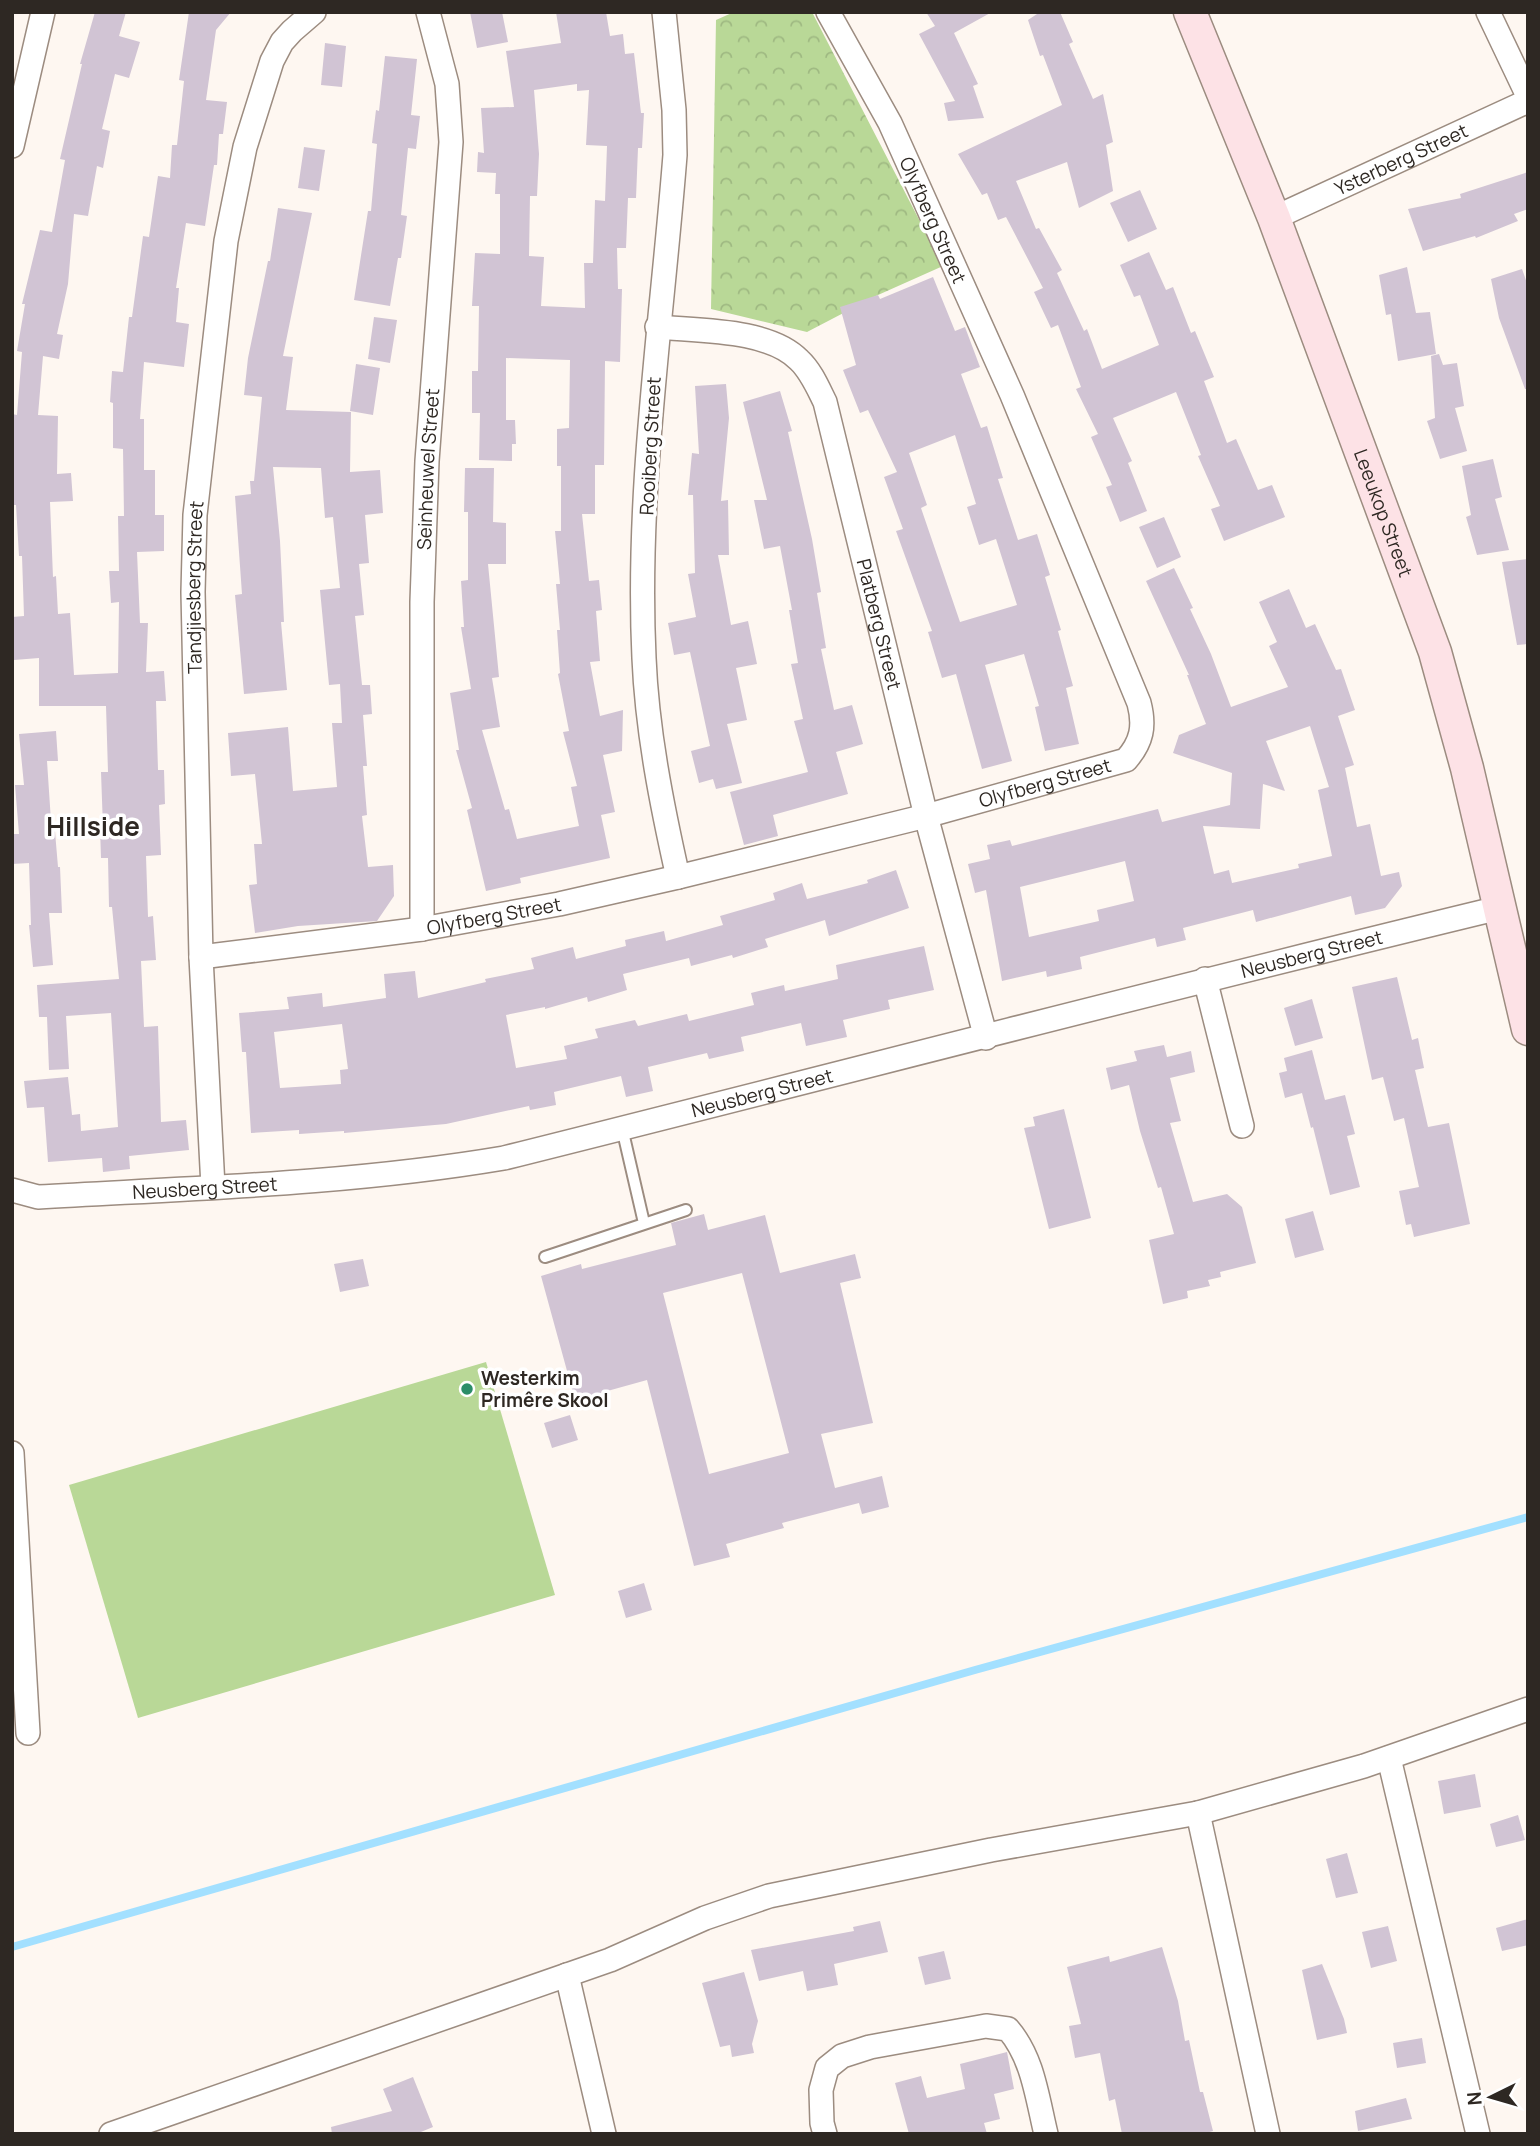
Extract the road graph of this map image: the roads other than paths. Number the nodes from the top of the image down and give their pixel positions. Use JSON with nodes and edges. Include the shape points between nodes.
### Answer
{"nodes":[{"id":1,"x":43,"y":12,"type":"edge"},
{"id":2,"x":314,"y":12,"type":"edge"},
{"id":3,"x":428,"y":12,"type":"edge"},
{"id":4,"x":664,"y":12,"type":"edge"},
{"id":5,"x":828,"y":12,"type":"edge"},
{"id":6,"x":1189,"y":12,"type":"edge"},
{"id":7,"x":1488,"y":12,"type":"edge"},
{"id":8,"x":1528,"y":96,"type":"edge"},
{"id":9,"x":1528,"y":101,"type":"edge"},
{"id":10,"x":13,"y":132,"type":"edge"},
{"id":11,"x":1274,"y":218,"type":"junction"},
{"id":12,"x":657,"y":327,"type":"junction"},
{"id":13,"x":926,"y":816,"type":"junction"},
{"id":14,"x":678,"y":877,"type":"junction"},
{"id":15,"x":1499,"y":908,"type":"junction"},
{"id":16,"x":422,"y":929,"type":"junction"},
{"id":17,"x":201,"y":957,"type":"junction"},
{"id":18,"x":1205,"y":979,"type":"junction"},
{"id":19,"x":1528,"y":1029,"type":"edge"},
{"id":20,"x":986,"y":1038,"type":"junction"},
{"id":21,"x":1242,"y":1126,"type":"dead end"},
{"id":22,"x":622,"y":1128,"type":"junction"},
{"id":23,"x":213,"y":1187,"type":"junction"},
{"id":24,"x":12,"y":1190,"type":"edge"},
{"id":25,"x":686,"y":1210,"type":"dead end"},
{"id":26,"x":644,"y":1223,"type":"junction"},
{"id":27,"x":545,"y":1257,"type":"dead end"},
{"id":28,"x":12,"y":1453,"type":"edge"},
{"id":29,"x":1528,"y":1709,"type":"edge"},
{"id":30,"x":28,"y":1733,"type":"dead end"},
{"id":31,"x":1388,"y":1758,"type":"junction"},
{"id":32,"x":1198,"y":1813,"type":"junction"},
{"id":33,"x":567,"y":1975,"type":"junction"},
{"id":34,"x":111,"y":2134,"type":"edge"},
{"id":35,"x":604,"y":2134,"type":"edge"},
{"id":36,"x":825,"y":2134,"type":"edge"},
{"id":37,"x":1046,"y":2134,"type":"edge"},
{"id":38,"x":1268,"y":2134,"type":"edge"},
{"id":39,"x":1478,"y":2134,"type":"edge"}],
"edges":[{"from":1,"to":10,"type":"street"},
{"from":2,"to":17,"type":"street","name":"Tandjiesberg Street","via":[[287,36],[272,61],[245,147],[226,241],[201,439],[193,592]]},
{"from":3,"to":16,"type":"street","name":"Seinheuwel Street","via":[[447,83],[451,142],[426,474]]},
{"from":4,"to":12,"type":"street","name":"Rooiberg Street","via":[[675,155]]},
{"from":5,"to":13,"type":"street","name":"Olyfberg Street","via":[[890,123],[1012,395],[1143,720],[1137,748],[1126,760]]},
{"from":6,"to":11,"type":"street","name":"Leeukop Street"},
{"from":7,"to":8,"type":"street"},
{"from":9,"to":11,"type":"street","name":"Ysterberg Street"},
{"from":11,"to":15,"type":"street","name":"Leeukop Street","via":[[1435,652]]},
{"from":12,"to":13,"type":"street","name":"Platberg Street","via":[[751,337],[780,345],[800,360],[814,381],[825,402]]},
{"from":12,"to":14,"type":"street","name":"Rooiberg Street","via":[[647,448],[644,659],[661,802]]},
{"from":13,"to":14,"type":"street","name":"Olyfberg Street"},
{"from":13,"to":20,"type":"street","name":"Platberg Street"},
{"from":14,"to":16,"type":"street","name":"Olyfberg Street"},
{"from":15,"to":18,"type":"street","name":"Neusberg Street"},
{"from":15,"to":19,"type":"street","name":"Leeukop Street"},
{"from":16,"to":17,"type":"street","name":"Olyfberg Street"},
{"from":17,"to":23,"type":"street","name":"Tandjiesberg Street"},
{"from":18,"to":20,"type":"street","name":"Neusberg Street"},
{"from":18,"to":21,"type":"street"},
{"from":20,"to":22,"type":"street","name":"Neusberg Street"},
{"from":22,"to":23,"type":"street","name":"Neusberg Street","via":[[435,1170]]},
{"from":22,"to":26,"type":"lane"},
{"from":23,"to":24,"type":"street","name":"Neusberg Street","via":[[38,1197]]},
{"from":25,"to":26,"type":"lane"},
{"from":26,"to":27,"type":"lane"},
{"from":28,"to":30,"type":"street"},
{"from":29,"to":31,"type":"street"},
{"from":31,"to":32,"type":"street"},
{"from":31,"to":39,"type":"street"},
{"from":32,"to":33,"type":"street","via":[[769,1896]]},
{"from":32,"to":38,"type":"street"},
{"from":33,"to":34,"type":"street"},
{"from":33,"to":35,"type":"street"},
{"from":36,"to":37,"type":"street","via":[[821,2090],[827,2068],[842,2056],[986,2026],[1007,2029],[1019,2043],[1032,2071]]}]}
